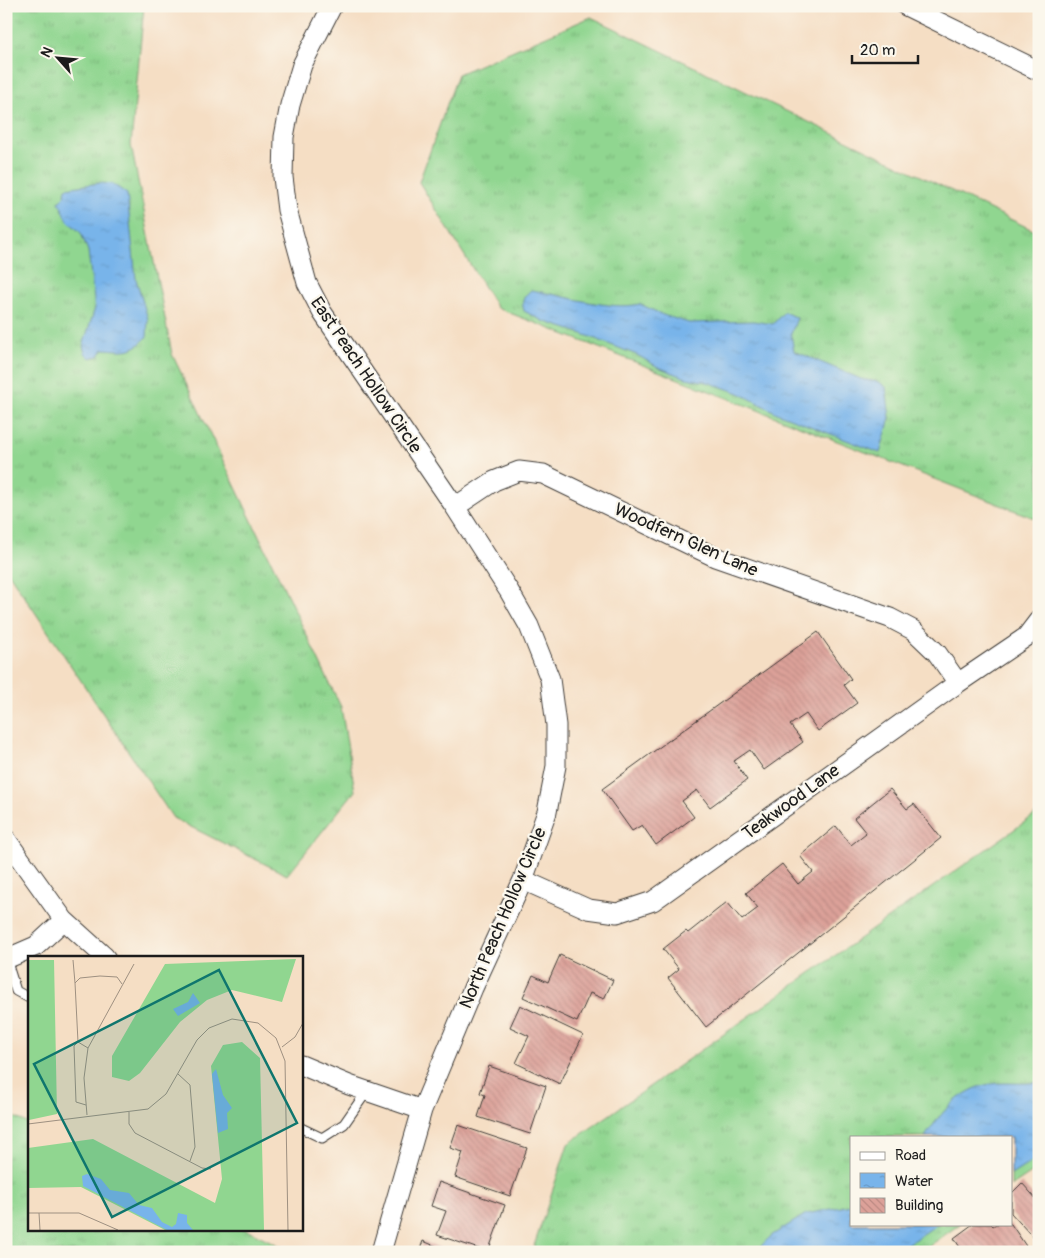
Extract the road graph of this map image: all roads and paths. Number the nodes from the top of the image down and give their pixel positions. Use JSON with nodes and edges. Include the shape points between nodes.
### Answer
{"nodes":[{"id":1,"x":332,"y":6,"type":"edge"},
{"id":2,"x":906,"y":6,"type":"edge"},
{"id":3,"x":1039,"y":71,"type":"edge"},
{"id":4,"x":455,"y":507,"type":"junction"},
{"id":5,"x":1039,"y":620,"type":"edge"},
{"id":6,"x":958,"y":683,"type":"junction"},
{"id":7,"x":6,"y":839,"type":"edge"},
{"id":8,"x":523,"y":880,"type":"junction"},
{"id":9,"x":64,"y":920,"type":"junction"},
{"id":10,"x":104,"y":956,"type":"edge"},
{"id":11,"x":6,"y":959,"type":"edge"},
{"id":12,"x":28,"y":997,"type":"edge"},
{"id":13,"x":302,"y":1065,"type":"edge"},
{"id":14,"x":367,"y":1091,"type":"junction"},
{"id":15,"x":422,"y":1110,"type":"junction"},
{"id":16,"x":302,"y":1128,"type":"edge"},
{"id":17,"x":381,"y":1252,"type":"edge"}],
"edges":[{"from":1,"to":4,"type":"street","name":"East Peach Hollow Circle","via":[[302,65],[284,137],[283,177],[294,241],[306,283],[322,312]]},
{"from":2,"to":3,"type":"street"},
{"from":4,"to":6,"type":"street","name":"Woodfern Glen Lane","via":[[494,481],[519,471],[543,474],[715,557],[890,618],[913,630],[931,647]]},
{"from":4,"to":8,"type":"street","name":"North Peach Hollow Circle","via":[[529,626],[550,679],[556,725],[556,766],[547,812]]},
{"from":5,"to":6,"type":"street","name":"Teakwood Lane","via":[[1026,637]]},
{"from":6,"to":8,"type":"street","name":"Teakwood Lane","via":[[654,901],[617,913],[588,908]]},
{"from":7,"to":9,"type":"street"},
{"from":8,"to":15,"type":"street","name":"North Peach Hollow Circle"},
{"from":9,"to":10,"type":"street"},
{"from":9,"to":11,"type":"street","via":[[36,946]]},
{"from":11,"to":12,"type":"lane","via":[[16,991]]},
{"from":13,"to":14,"type":"street"},
{"from":14,"to":15,"type":"street"},
{"from":14,"to":16,"type":"lane","via":[[344,1124],[322,1138]]},
{"from":15,"to":17,"type":"street","name":"North Peach Hollow Circle"}]}
